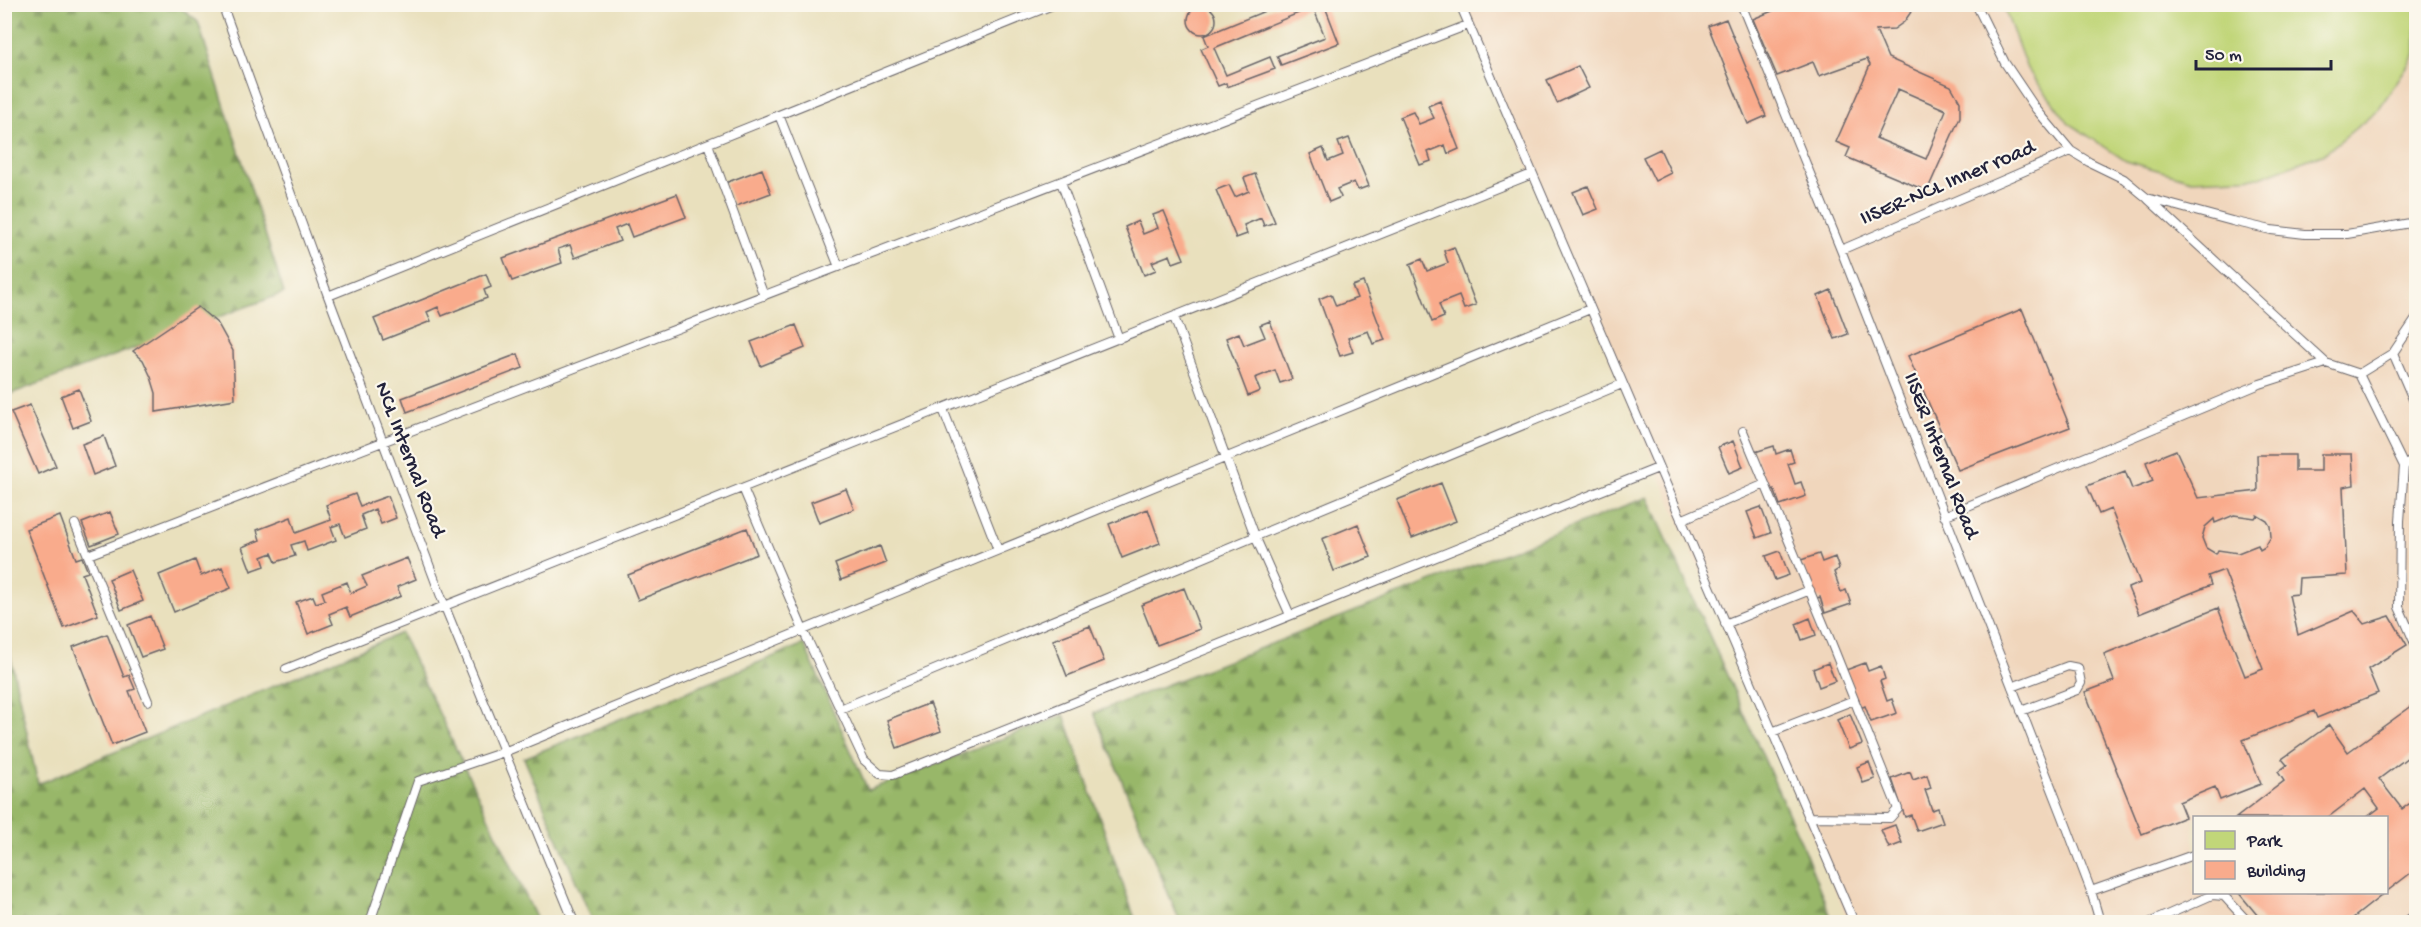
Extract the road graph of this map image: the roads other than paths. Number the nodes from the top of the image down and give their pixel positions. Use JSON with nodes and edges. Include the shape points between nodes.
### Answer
{"nodes":[{"id":1,"x":222,"y":4,"type":"edge"},
{"id":2,"x":1055,"y":4,"type":"edge"},
{"id":3,"x":1460,"y":4,"type":"edge"},
{"id":4,"x":1742,"y":4,"type":"edge"},
{"id":5,"x":1976,"y":4,"type":"edge"},
{"id":6,"x":1468,"y":25,"type":"junction"},
{"id":7,"x":779,"y":115,"type":"junction"},
{"id":8,"x":708,"y":144,"type":"junction"},
{"id":9,"x":2071,"y":151,"type":"junction"},
{"id":10,"x":1532,"y":174,"type":"junction"},
{"id":11,"x":1061,"y":182,"type":"junction"},
{"id":12,"x":2147,"y":198,"type":"junction"},
{"id":13,"x":2416,"y":222,"type":"edge"},
{"id":14,"x":1841,"y":250,"type":"junction"},
{"id":15,"x":838,"y":267,"type":"junction"},
{"id":16,"x":328,"y":296,"type":"junction"},
{"id":17,"x":765,"y":296,"type":"junction"},
{"id":18,"x":1590,"y":309,"type":"junction"},
{"id":19,"x":1174,"y":317,"type":"junction"},
{"id":20,"x":2416,"y":319,"type":"edge"},
{"id":21,"x":1119,"y":339,"type":"junction"},
{"id":22,"x":2393,"y":352,"type":"junction"},
{"id":23,"x":2326,"y":363,"type":"junction"},
{"id":24,"x":2359,"y":374,"type":"junction"},
{"id":25,"x":1622,"y":384,"type":"junction"},
{"id":26,"x":2416,"y":406,"type":"edge"},
{"id":27,"x":943,"y":409,"type":"junction"},
{"id":28,"x":1743,"y":431,"type":"dead end"},
{"id":29,"x":383,"y":442,"type":"junction"},
{"id":30,"x":1225,"y":457,"type":"junction"},
{"id":31,"x":2416,"y":458,"type":"edge"},
{"id":32,"x":2404,"y":466,"type":"junction"},
{"id":33,"x":1658,"y":468,"type":"junction"},
{"id":34,"x":1765,"y":484,"type":"junction"},
{"id":35,"x":743,"y":488,"type":"junction"},
{"id":36,"x":1944,"y":516,"type":"junction"},
{"id":37,"x":1681,"y":520,"type":"junction"},
{"id":38,"x":75,"y":524,"type":"dead end"},
{"id":39,"x":1256,"y":536,"type":"junction"},
{"id":40,"x":998,"y":550,"type":"junction"},
{"id":41,"x":88,"y":555,"type":"junction"},
{"id":42,"x":1809,"y":590,"type":"junction"},
{"id":43,"x":445,"y":607,"type":"junction"},
{"id":44,"x":1290,"y":615,"type":"junction"},
{"id":45,"x":1725,"y":624,"type":"junction"},
{"id":46,"x":803,"y":630,"type":"junction"},
{"id":47,"x":2416,"y":646,"type":"edge"},
{"id":48,"x":286,"y":669,"type":"dead end"},
{"id":49,"x":2012,"y":687,"type":"junction"},
{"id":50,"x":1854,"y":700,"type":"junction"},
{"id":51,"x":148,"y":701,"type":"dead end"},
{"id":52,"x":840,"y":709,"type":"junction"},
{"id":53,"x":2021,"y":711,"type":"junction"},
{"id":54,"x":1772,"y":732,"type":"junction"},
{"id":55,"x":504,"y":752,"type":"junction"},
{"id":56,"x":1808,"y":817,"type":"junction"},
{"id":57,"x":2193,"y":855,"type":"dead end"},
{"id":58,"x":2091,"y":891,"type":"junction"},
{"id":59,"x":2416,"y":914,"type":"edge"},
{"id":60,"x":370,"y":922,"type":"edge"},
{"id":61,"x":574,"y":922,"type":"edge"},
{"id":62,"x":1854,"y":922,"type":"edge"},
{"id":63,"x":2100,"y":922,"type":"edge"},
{"id":64,"x":2151,"y":922,"type":"edge"},
{"id":65,"x":2247,"y":922,"type":"edge"},
{"id":66,"x":2406,"y":922,"type":"edge"}],
"edges":[{"from":1,"to":16,"type":"lane","name":"NCL Internal Road"},
{"from":2,"to":7,"type":"lane"},
{"from":3,"to":6,"type":"lane"},
{"from":4,"to":14,"type":"lane","name":"IISER Internal Road"},
{"from":5,"to":9,"type":"lane","via":[[2005,63]]},
{"from":6,"to":10,"type":"lane"},
{"from":6,"to":11,"type":"lane"},
{"from":7,"to":8,"type":"lane"},
{"from":7,"to":15,"type":"lane"},
{"from":8,"to":16,"type":"lane"},
{"from":8,"to":17,"type":"lane"},
{"from":9,"to":12,"type":"lane","via":[[2124,178]]},
{"from":9,"to":14,"type":"lane","name":"IISER-NCL Inner road"},
{"from":10,"to":18,"type":"lane"},
{"from":10,"to":19,"type":"lane"},
{"from":11,"to":15,"type":"lane"},
{"from":11,"to":21,"type":"lane"},
{"from":12,"to":13,"type":"lane","via":[[2242,223],[2305,234],[2347,234]]},
{"from":12,"to":23,"type":"lane"},
{"from":14,"to":36,"type":"lane","name":"IISER Internal Road"},
{"from":15,"to":17,"type":"lane"},
{"from":16,"to":29,"type":"lane","name":"NCL Internal Road"},
{"from":17,"to":29,"type":"lane"},
{"from":18,"to":25,"type":"lane"},
{"from":18,"to":30,"type":"lane"},
{"from":19,"to":21,"type":"lane"},
{"from":19,"to":30,"type":"lane"},
{"from":20,"to":22,"type":"lane"},
{"from":21,"to":27,"type":"lane"},
{"from":22,"to":24,"type":"lane"},
{"from":22,"to":26,"type":"lane"},
{"from":23,"to":24,"type":"lane"},
{"from":23,"to":36,"type":"lane","via":[[2260,384]]},
{"from":24,"to":32,"type":"lane"},
{"from":25,"to":33,"type":"lane"},
{"from":25,"to":39,"type":"lane"},
{"from":27,"to":35,"type":"lane"},
{"from":27,"to":40,"type":"lane"},
{"from":28,"to":34,"type":"lane"},
{"from":29,"to":41,"type":"lane"},
{"from":29,"to":43,"type":"lane","name":"NCL Internal Road"},
{"from":30,"to":39,"type":"lane"},
{"from":30,"to":40,"type":"lane"},
{"from":31,"to":32,"type":"lane"},
{"from":32,"to":47,"type":"lane","via":[[2399,607]]},
{"from":33,"to":37,"type":"lane"},
{"from":33,"to":44,"type":"lane"},
{"from":34,"to":37,"type":"lane"},
{"from":34,"to":42,"type":"lane"},
{"from":35,"to":43,"type":"lane"},
{"from":35,"to":46,"type":"lane"},
{"from":36,"to":49,"type":"lane","name":"IISER Internal Road"},
{"from":37,"to":45,"type":"lane"},
{"from":38,"to":41,"type":"lane"},
{"from":39,"to":44,"type":"lane"},
{"from":39,"to":52,"type":"lane"},
{"from":40,"to":46,"type":"lane"},
{"from":41,"to":51,"type":"lane"},
{"from":42,"to":45,"type":"lane"},
{"from":42,"to":50,"type":"lane"},
{"from":43,"to":48,"type":"lane"},
{"from":43,"to":55,"type":"lane","name":"NCL Internal Road"},
{"from":44,"to":52,"type":"lane","via":[[894,775],[880,774],[864,760]]},
{"from":45,"to":54,"type":"lane"},
{"from":46,"to":52,"type":"lane"},
{"from":46,"to":55,"type":"lane"},
{"from":49,"to":53,"type":"lane","name":"IISER Internal Road"},
{"from":49,"to":53,"type":"lane","via":[[2068,666],[2078,668],[2081,682],[2077,690]]},
{"from":50,"to":54,"type":"lane"},
{"from":50,"to":56,"type":"lane","via":[[1898,809],[1890,818]]},
{"from":53,"to":58,"type":"lane","name":"IISER Internal Road"},
{"from":54,"to":56,"type":"lane"},
{"from":55,"to":60,"type":"lane","via":[[418,781]]},
{"from":55,"to":61,"type":"lane","name":"NCL Internal Road"},
{"from":56,"to":62,"type":"lane"},
{"from":57,"to":58,"type":"lane"},
{"from":58,"to":63,"type":"lane","name":"IISER Internal Road"},
{"from":59,"to":66,"type":"lane"},
{"from":64,"to":65,"type":"lane","via":[[2212,895],[2224,896]]}]}
